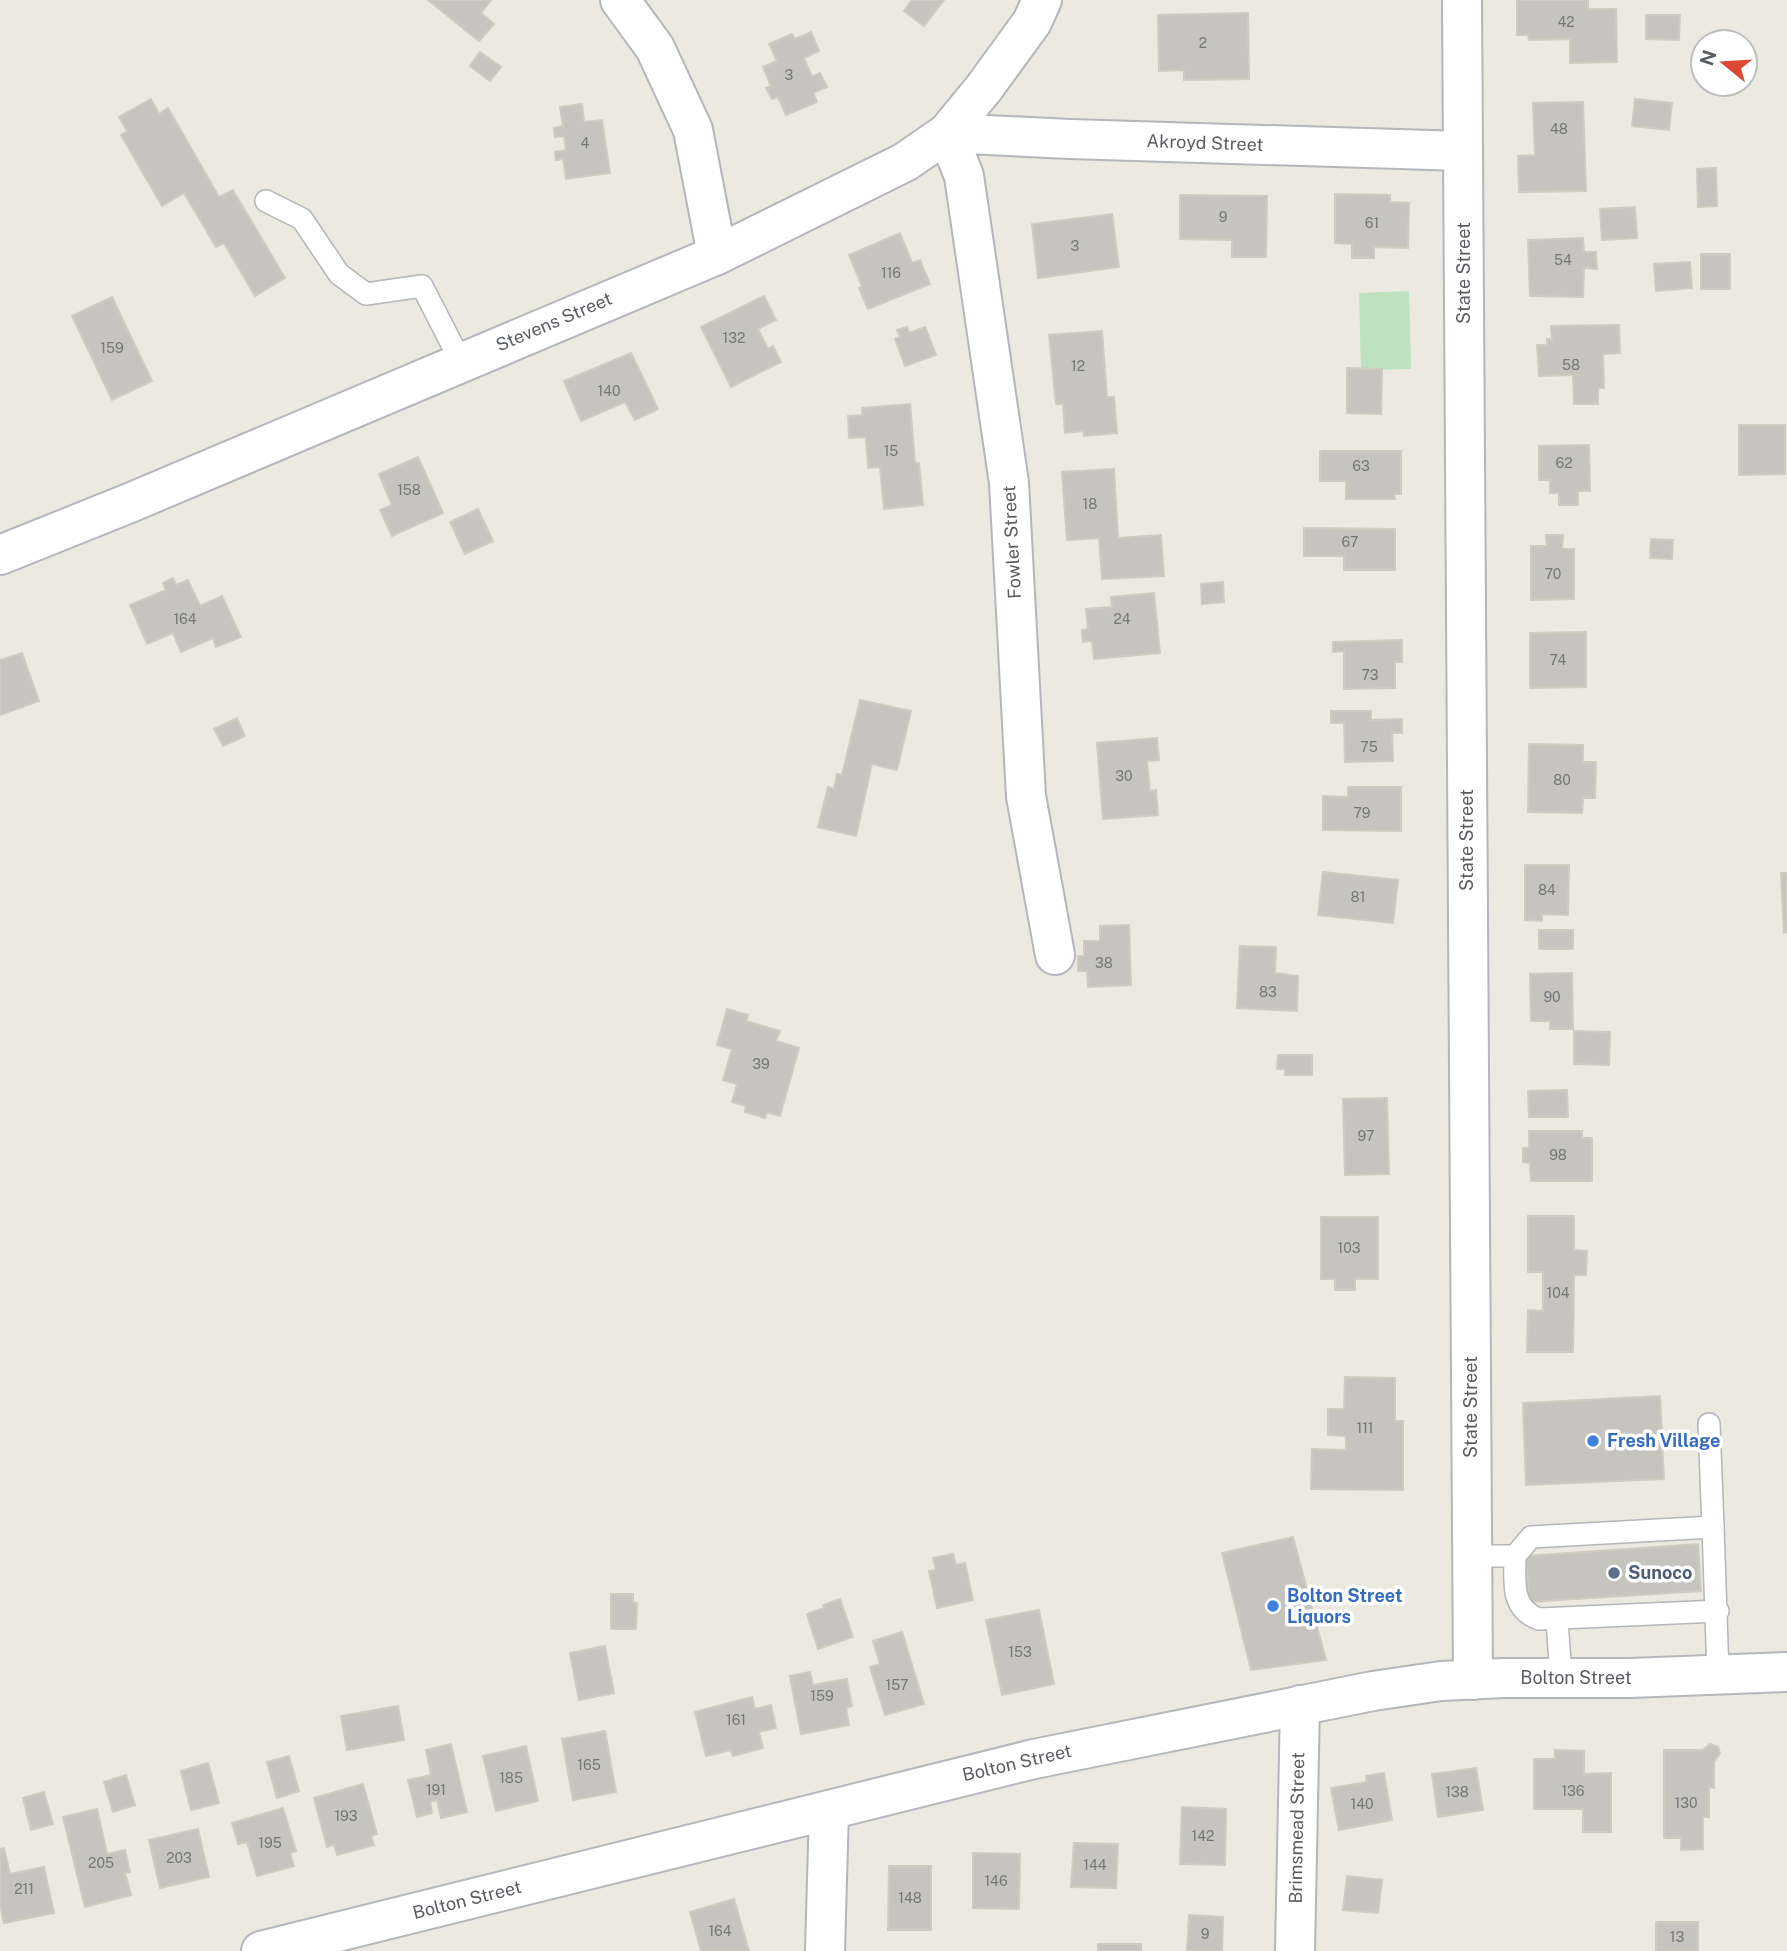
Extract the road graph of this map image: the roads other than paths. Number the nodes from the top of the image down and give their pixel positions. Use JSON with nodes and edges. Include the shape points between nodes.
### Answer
{"nodes":[{"id":1,"x":620,"y":0,"type":"edge"},
{"id":2,"x":1042,"y":0,"type":"edge"},
{"id":3,"x":1462,"y":0,"type":"edge"},
{"id":4,"x":947,"y":133,"type":"junction"},
{"id":5,"x":1463,"y":151,"type":"junction"},
{"id":6,"x":266,"y":201,"type":"dead end"},
{"id":7,"x":717,"y":255,"type":"junction"},
{"id":8,"x":461,"y":362,"type":"junction"},
{"id":9,"x":0,"y":555,"type":"edge"},
{"id":10,"x":1055,"y":955,"type":"dead end"},
{"id":11,"x":1709,"y":1424,"type":"dead end"},
{"id":12,"x":1713,"y":1527,"type":"junction"},
{"id":13,"x":1472,"y":1556,"type":"junction"},
{"id":14,"x":1515,"y":1556,"type":"junction"},
{"id":15,"x":1718,"y":1611,"type":"junction"},
{"id":16,"x":1567,"y":1612,"type":"junction"},
{"id":17,"x":1787,"y":1672,"type":"edge"},
{"id":18,"x":1718,"y":1674,"type":"junction"},
{"id":19,"x":1561,"y":1678,"type":"junction"},
{"id":20,"x":1473,"y":1680,"type":"junction"},
{"id":21,"x":1300,"y":1706,"type":"junction"},
{"id":22,"x":829,"y":1810,"type":"junction"},
{"id":23,"x":261,"y":1951,"type":"edge"},
{"id":24,"x":825,"y":1951,"type":"edge"},
{"id":25,"x":1295,"y":1951,"type":"edge"}],
"edges":[{"from":1,"to":7,"type":"street","via":[[655,48],[693,130]]},
{"from":2,"to":4,"type":"street","name":"Stevens Street","via":[[1032,22]]},
{"from":3,"to":5,"type":"street","name":"State Street"},
{"from":4,"to":5,"type":"street","name":"Akroyd Street"},
{"from":4,"to":7,"type":"street","name":"Stevens Street","via":[[905,162]]},
{"from":4,"to":10,"type":"street","name":"Fowler Street","via":[[964,176],[1009,483],[1026,796]]},
{"from":5,"to":13,"type":"street","name":"State Street"},
{"from":6,"to":8,"type":"lane","via":[[303,219],[339,274],[366,294],[422,286]]},
{"from":7,"to":8,"type":"street","name":"Stevens Street"},
{"from":8,"to":9,"type":"street","name":"Stevens Street"},
{"from":11,"to":12,"type":"lane"},
{"from":12,"to":14,"type":"lane","via":[[1654,1539],[1571,1544],[1531,1537]]},
{"from":12,"to":15,"type":"lane"},
{"from":13,"to":14,"type":"lane"},
{"from":13,"to":20,"type":"street","name":"State Street"},
{"from":14,"to":16,"type":"lane","via":[[1516,1590],[1527,1615],[1539,1619]]},
{"from":15,"to":16,"type":"lane","via":[[1659,1604]]},
{"from":15,"to":18,"type":"lane"},
{"from":16,"to":19,"type":"lane"},
{"from":17,"to":18,"type":"street","name":"Bolton Street"},
{"from":18,"to":19,"type":"street","name":"Bolton Street"},
{"from":19,"to":20,"type":"street","name":"Bolton Street"},
{"from":20,"to":21,"type":"street","name":"Bolton Street","via":[[1373,1691]]},
{"from":21,"to":22,"type":"street","name":"Bolton Street","via":[[1034,1759]]},
{"from":21,"to":25,"type":"street","name":"Brimsmead Street"},
{"from":22,"to":23,"type":"street","name":"Bolton Street"},
{"from":22,"to":24,"type":"street"}]}
